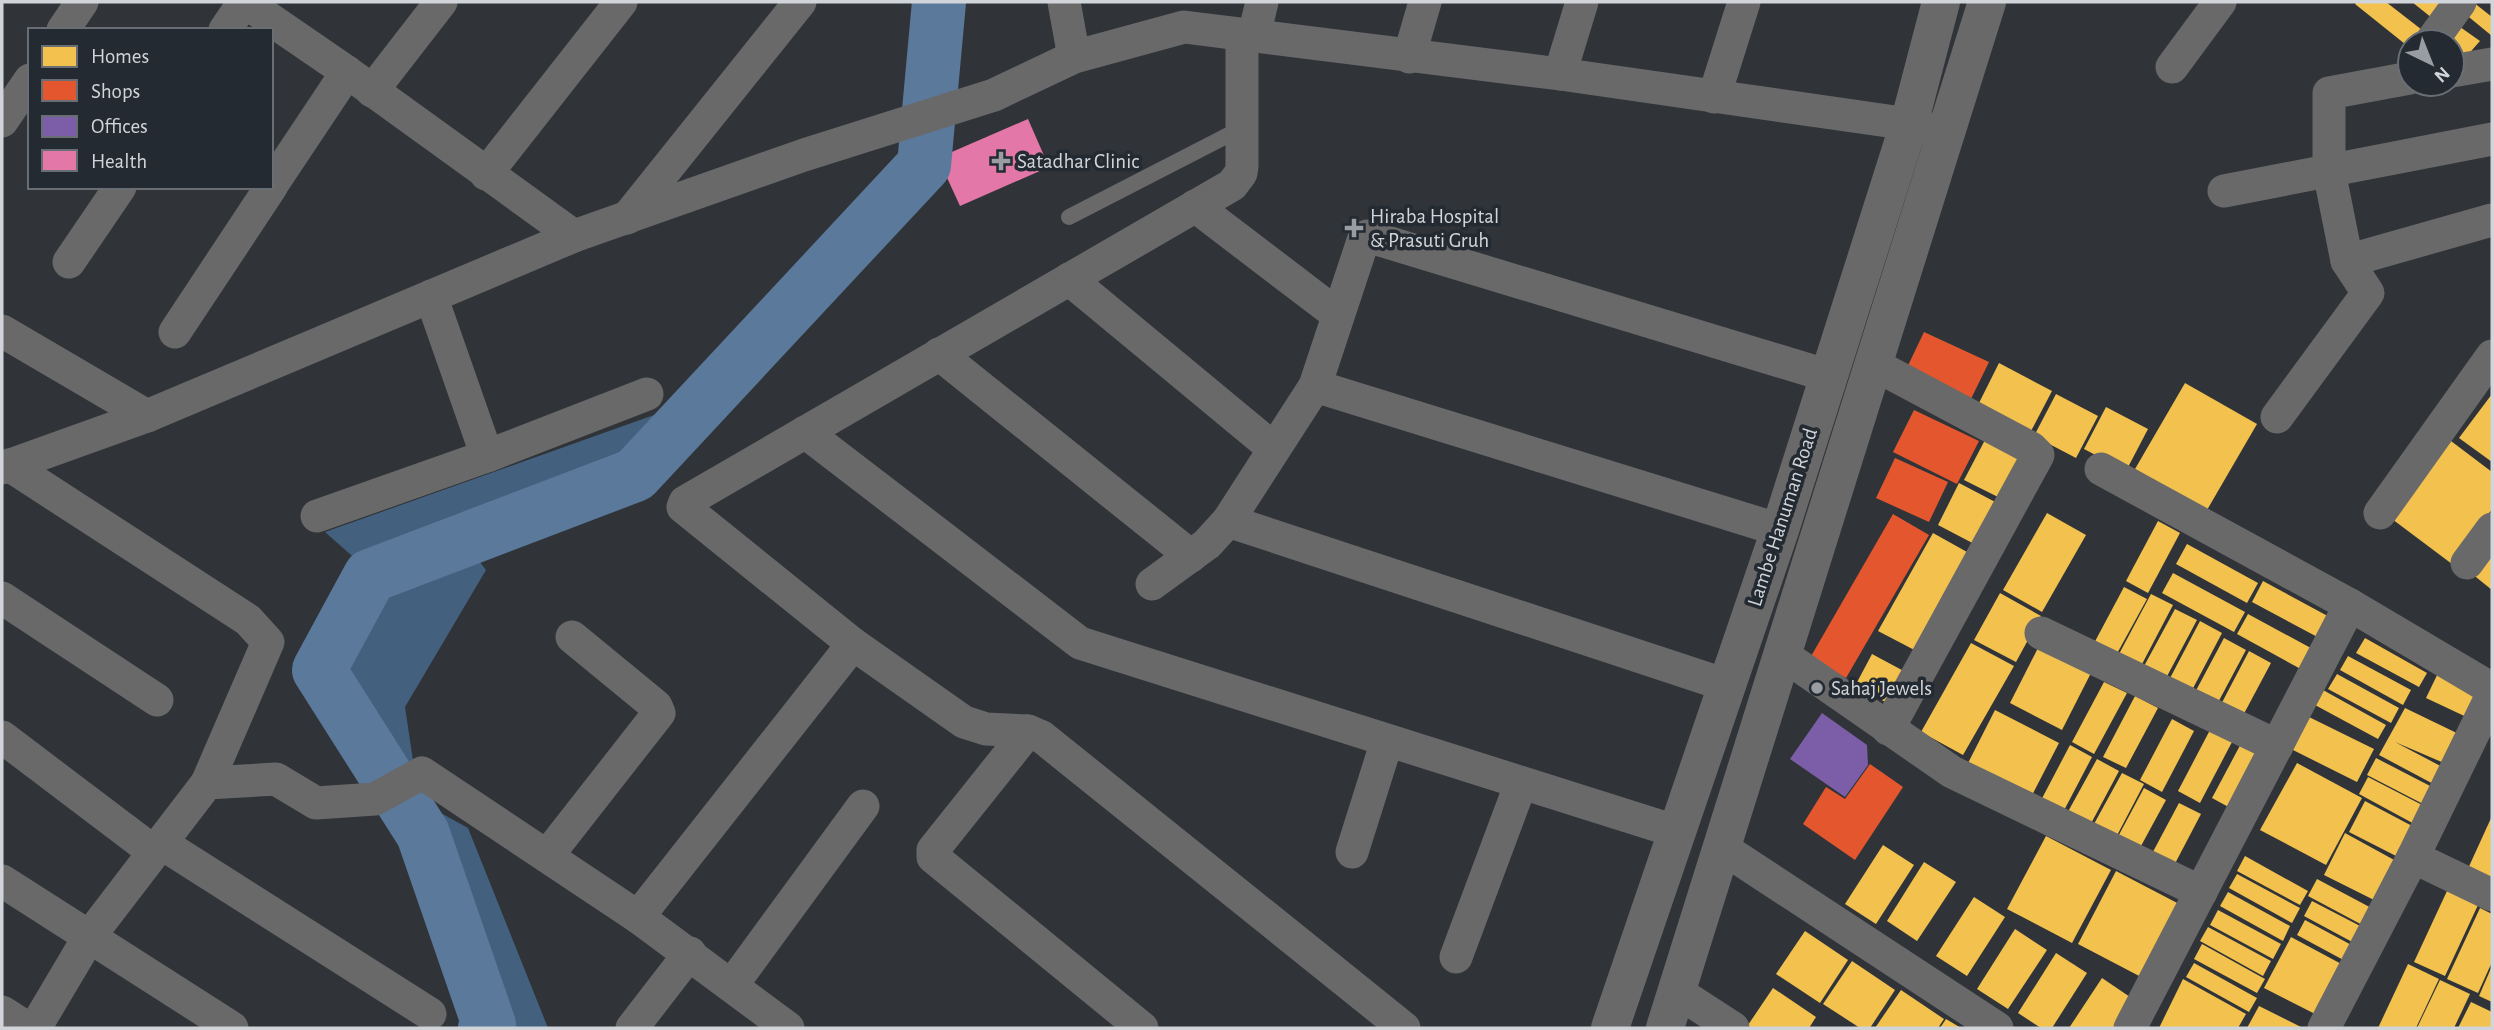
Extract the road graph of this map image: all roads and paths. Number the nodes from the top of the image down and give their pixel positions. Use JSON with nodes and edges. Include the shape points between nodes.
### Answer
{"nodes":[{"id":1,"x":82,"y":2,"type":"edge"},
{"id":2,"x":245,"y":2,"type":"edge"},
{"id":3,"x":441,"y":2,"type":"edge"},
{"id":4,"x":621,"y":2,"type":"edge"},
{"id":5,"x":800,"y":2,"type":"edge"},
{"id":6,"x":1064,"y":2,"type":"edge"},
{"id":7,"x":1262,"y":2,"type":"edge"},
{"id":8,"x":1425,"y":2,"type":"edge"},
{"id":9,"x":1582,"y":2,"type":"edge"},
{"id":10,"x":1744,"y":2,"type":"edge"},
{"id":11,"x":1941,"y":2,"type":"edge"},
{"id":12,"x":1987,"y":2,"type":"edge"},
{"id":13,"x":2220,"y":2,"type":"edge"},
{"id":14,"x":2460,"y":2,"type":"edge"},
{"id":15,"x":1184,"y":14,"type":"edge"},
{"id":16,"x":64,"y":28,"type":"edge"},
{"id":17,"x":226,"y":28,"type":"edge"},
{"id":18,"x":2441,"y":28,"type":"edge"},
{"id":19,"x":1248,"y":35,"type":"junction"},
{"id":20,"x":1074,"y":57,"type":"junction"},
{"id":21,"x":1409,"y":57,"type":"junction"},
{"id":22,"x":2492,"y":64,"type":"edge"},
{"id":23,"x":2172,"y":67,"type":"dead end"},
{"id":24,"x":2466,"y":69,"type":"edge"},
{"id":25,"x":1560,"y":74,"type":"junction"},
{"id":26,"x":2396,"y":79,"type":"edge"},
{"id":27,"x":359,"y":81,"type":"junction"},
{"id":28,"x":28,"y":83,"type":"edge"},
{"id":29,"x":1714,"y":97,"type":"junction"},
{"id":30,"x":2,"y":121,"type":"edge"},
{"id":31,"x":1909,"y":124,"type":"junction"},
{"id":32,"x":1242,"y":128,"type":"junction"},
{"id":33,"x":1946,"y":133,"type":"junction"},
{"id":34,"x":2492,"y":139,"type":"edge"},
{"id":35,"x":2329,"y":171,"type":"junction"},
{"id":36,"x":486,"y":174,"type":"junction"},
{"id":37,"x":273,"y":185,"type":"edge"},
{"id":38,"x":119,"y":189,"type":"edge"},
{"id":39,"x":270,"y":189,"type":"edge"},
{"id":40,"x":2224,"y":191,"type":"dead end"},
{"id":41,"x":1195,"y":206,"type":"junction"},
{"id":42,"x":1069,"y":217,"type":"dead end"},
{"id":43,"x":627,"y":218,"type":"junction"},
{"id":44,"x":2492,"y":220,"type":"edge"},
{"id":45,"x":574,"y":236,"type":"junction"},
{"id":46,"x":2347,"y":261,"type":"junction"},
{"id":47,"x":69,"y":262,"type":"dead end"},
{"id":48,"x":1069,"y":279,"type":"junction"},
{"id":49,"x":431,"y":296,"type":"junction"},
{"id":50,"x":1338,"y":316,"type":"junction"},
{"id":51,"x":2,"y":331,"type":"edge"},
{"id":52,"x":175,"y":332,"type":"dead end"},
{"id":53,"x":939,"y":354,"type":"junction"},
{"id":54,"x":2492,"y":356,"type":"edge"},
{"id":55,"x":1874,"y":364,"type":"junction"},
{"id":56,"x":1829,"y":376,"type":"junction"},
{"id":57,"x":1315,"y":386,"type":"junction"},
{"id":58,"x":647,"y":394,"type":"dead end"},
{"id":59,"x":147,"y":416,"type":"junction"},
{"id":60,"x":2277,"y":416,"type":"dead end"},
{"id":61,"x":805,"y":432,"type":"junction"},
{"id":62,"x":1273,"y":448,"type":"junction"},
{"id":63,"x":487,"y":456,"type":"junction"},
{"id":64,"x":5,"y":466,"type":"edge"},
{"id":65,"x":2101,"y":470,"type":"dead end"},
{"id":66,"x":2381,"y":513,"type":"dead end"},
{"id":67,"x":317,"y":516,"type":"dead end"},
{"id":68,"x":1228,"y":521,"type":"junction"},
{"id":69,"x":2492,"y":529,"type":"edge"},
{"id":70,"x":1780,"y":530,"type":"junction"},
{"id":71,"x":1191,"y":556,"type":"junction"},
{"id":72,"x":2467,"y":563,"type":"dead end"},
{"id":73,"x":1152,"y":584,"type":"dead end"},
{"id":74,"x":2,"y":598,"type":"edge"},
{"id":75,"x":2350,"y":605,"type":"junction"},
{"id":76,"x":2041,"y":633,"type":"dead end"},
{"id":77,"x":572,"y":637,"type":"dead end"},
{"id":78,"x":853,"y":644,"type":"junction"},
{"id":79,"x":1782,"y":654,"type":"junction"},
{"id":80,"x":1726,"y":685,"type":"junction"},
{"id":81,"x":2492,"y":689,"type":"edge"},
{"id":82,"x":2492,"y":695,"type":"edge"},
{"id":83,"x":157,"y":700,"type":"dead end"},
{"id":84,"x":1888,"y":729,"type":"junction"},
{"id":85,"x":1028,"y":731,"type":"junction"},
{"id":86,"x":2,"y":737,"type":"edge"},
{"id":87,"x":1387,"y":741,"type":"junction"},
{"id":88,"x":2277,"y":746,"type":"junction"},
{"id":89,"x":207,"y":783,"type":"junction"},
{"id":90,"x":1521,"y":783,"type":"junction"},
{"id":91,"x":863,"y":806,"type":"dead end"},
{"id":92,"x":1678,"y":832,"type":"junction"},
{"id":93,"x":1721,"y":847,"type":"junction"},
{"id":94,"x":157,"y":848,"type":"junction"},
{"id":95,"x":1352,"y":852,"type":"dead end"},
{"id":96,"x":547,"y":856,"type":"junction"},
{"id":97,"x":2413,"y":857,"type":"junction"},
{"id":98,"x":2,"y":881,"type":"edge"},
{"id":99,"x":2201,"y":892,"type":"junction"},
{"id":100,"x":2492,"y":895,"type":"edge"},
{"id":101,"x":638,"y":917,"type":"junction"},
{"id":102,"x":89,"y":937,"type":"junction"},
{"id":103,"x":690,"y":953,"type":"junction"},
{"id":104,"x":1456,"y":957,"type":"dead end"},
{"id":105,"x":732,"y":985,"type":"junction"},
{"id":106,"x":1676,"y":991,"type":"junction"},
{"id":107,"x":2,"y":1012,"type":"edge"},
{"id":108,"x":430,"y":1014,"type":"dead end"},
{"id":109,"x":783,"y":1027,"type":"edge"},
{"id":110,"x":27,"y":1028,"type":"edge"},
{"id":111,"x":35,"y":1028,"type":"edge"},
{"id":112,"x":232,"y":1028,"type":"edge"},
{"id":113,"x":632,"y":1028,"type":"edge"},
{"id":114,"x":1142,"y":1028,"type":"edge"},
{"id":115,"x":1404,"y":1028,"type":"edge"},
{"id":116,"x":1610,"y":1028,"type":"edge"},
{"id":117,"x":1665,"y":1028,"type":"edge"},
{"id":118,"x":1733,"y":1028,"type":"edge"},
{"id":119,"x":1997,"y":1028,"type":"edge"},
{"id":120,"x":2130,"y":1028,"type":"edge"},
{"id":121,"x":2324,"y":1028,"type":"edge"}],
"edges":[{"from":1,"to":16,"type":"street"},
{"from":2,"to":17,"type":"street"},
{"from":2,"to":27,"type":"street"},
{"from":3,"to":27,"type":"street"},
{"from":4,"to":36,"type":"street"},
{"from":5,"to":43,"type":"street"},
{"from":6,"to":20,"type":"street"},
{"from":7,"to":19,"type":"street"},
{"from":8,"to":21,"type":"street"},
{"from":9,"to":25,"type":"street"},
{"from":10,"to":29,"type":"street"},
{"from":11,"to":31,"type":"street","name":"Lambe Hanuman Road"},
{"from":12,"to":33,"type":"street"},
{"from":13,"to":23,"type":"street"},
{"from":14,"to":18,"type":"street"},
{"from":15,"to":19,"type":"street"},
{"from":15,"to":20,"type":"street"},
{"from":19,"to":21,"type":"street"},
{"from":19,"to":32,"type":"street"},
{"from":20,"to":43,"type":"street","via":[[994,94]]},
{"from":21,"to":25,"type":"street"},
{"from":22,"to":24,"type":"street"},
{"from":25,"to":29,"type":"street"},
{"from":26,"to":35,"type":"street","via":[[2329,93]]},
{"from":27,"to":36,"type":"street"},
{"from":27,"to":37,"type":"street"},
{"from":28,"to":30,"type":"street"},
{"from":29,"to":31,"type":"street"},
{"from":31,"to":33,"type":"street"},
{"from":31,"to":56,"type":"street","name":"Lambe Hanuman Road"},
{"from":32,"to":41,"type":"street","via":[[1242,166],[1237,179]]},
{"from":32,"to":42,"type":"lane"},
{"from":33,"to":55,"type":"street"},
{"from":34,"to":35,"type":"street"},
{"from":35,"to":40,"type":"street"},
{"from":35,"to":46,"type":"street"},
{"from":36,"to":45,"type":"street"},
{"from":38,"to":47,"type":"street"},
{"from":39,"to":52,"type":"street"},
{"from":41,"to":48,"type":"street"},
{"from":41,"to":50,"type":"street"},
{"from":43,"to":45,"type":"street"},
{"from":44,"to":46,"type":"street"},
{"from":45,"to":49,"type":"street"},
{"from":46,"to":60,"type":"street","via":[[2368,293]]},
{"from":48,"to":53,"type":"street"},
{"from":48,"to":62,"type":"street"},
{"from":49,"to":59,"type":"street"},
{"from":49,"to":63,"type":"street"},
{"from":50,"to":56,"type":"street","via":[[1363,241],[1370,235]]},
{"from":50,"to":57,"type":"street"},
{"from":51,"to":59,"type":"street"},
{"from":53,"to":61,"type":"street"},
{"from":53,"to":71,"type":"street"},
{"from":54,"to":66,"type":"street"},
{"from":55,"to":79,"type":"street"},
{"from":55,"to":84,"type":"street","via":[[2038,455]]},
{"from":56,"to":70,"type":"street","name":"Lambe Hanuman Road"},
{"from":57,"to":62,"type":"street"},
{"from":57,"to":70,"type":"street"},
{"from":58,"to":63,"type":"street"},
{"from":59,"to":64,"type":"street"},
{"from":61,"to":78,"type":"street","via":[[683,507]]},
{"from":61,"to":87,"type":"street","via":[[1080,643]]},
{"from":62,"to":68,"type":"street"},
{"from":63,"to":67,"type":"street"},
{"from":64,"to":89,"type":"street","via":[[248,620],[268,642]]},
{"from":65,"to":75,"type":"street"},
{"from":68,"to":71,"type":"street"},
{"from":68,"to":80,"type":"street"},
{"from":69,"to":72,"type":"street"},
{"from":70,"to":80,"type":"street","name":"Lambe Hanuman Road"},
{"from":71,"to":73,"type":"street"},
{"from":74,"to":83,"type":"street"},
{"from":75,"to":81,"type":"street"},
{"from":75,"to":88,"type":"street"},
{"from":76,"to":88,"type":"street"},
{"from":77,"to":96,"type":"street","via":[[659,713]]},
{"from":78,"to":85,"type":"street","via":[[964,722],[986,729]]},
{"from":78,"to":101,"type":"street"},
{"from":79,"to":84,"type":"street"},
{"from":79,"to":93,"type":"street"},
{"from":80,"to":92,"type":"street","name":"Lambe Hanuman Road"},
{"from":82,"to":97,"type":"street"},
{"from":84,"to":99,"type":"street","via":[[1952,772]]},
{"from":85,"to":114,"type":"street","via":[[933,850],[933,858]]},
{"from":85,"to":115,"type":"street","via":[[1042,737]]},
{"from":86,"to":94,"type":"street"},
{"from":87,"to":90,"type":"street"},
{"from":87,"to":95,"type":"street"},
{"from":88,"to":99,"type":"street"},
{"from":89,"to":94,"type":"street"},
{"from":89,"to":96,"type":"street","via":[[276,779],[316,803],[375,799],[422,773]]},
{"from":90,"to":92,"type":"street"},
{"from":90,"to":104,"type":"street"},
{"from":91,"to":105,"type":"street"},
{"from":92,"to":116,"type":"street","name":"Lambe Hanuman Road"},
{"from":93,"to":106,"type":"street"},
{"from":93,"to":119,"type":"street"},
{"from":94,"to":102,"type":"street"},
{"from":94,"to":108,"type":"street"},
{"from":96,"to":101,"type":"street"},
{"from":97,"to":100,"type":"street"},
{"from":97,"to":121,"type":"street"},
{"from":98,"to":102,"type":"street"},
{"from":99,"to":120,"type":"street"},
{"from":101,"to":103,"type":"street"},
{"from":102,"to":111,"type":"street"},
{"from":102,"to":112,"type":"street"},
{"from":103,"to":105,"type":"street"},
{"from":103,"to":113,"type":"street"},
{"from":105,"to":109,"type":"street"},
{"from":106,"to":117,"type":"street"},
{"from":106,"to":118,"type":"street"},
{"from":107,"to":110,"type":"street"}]}
